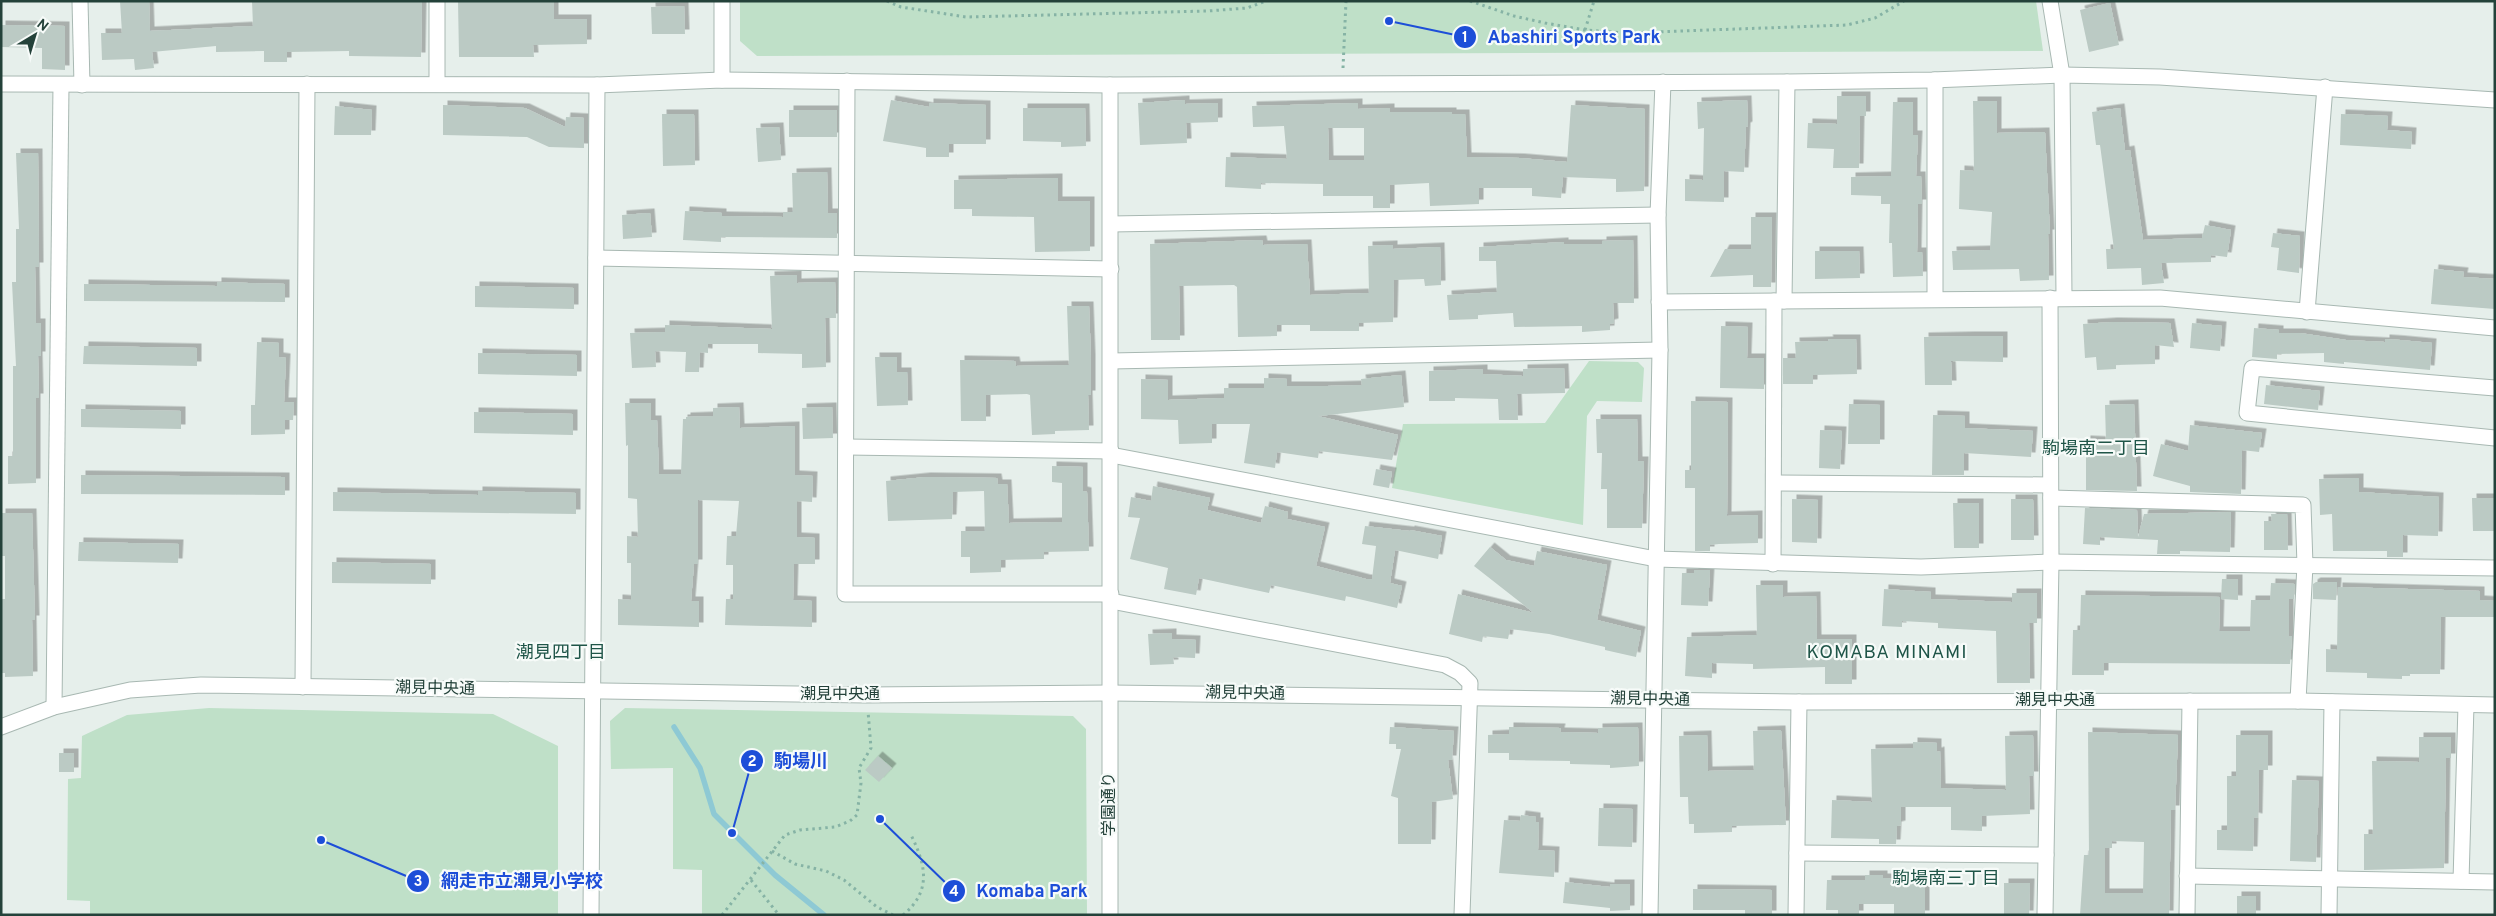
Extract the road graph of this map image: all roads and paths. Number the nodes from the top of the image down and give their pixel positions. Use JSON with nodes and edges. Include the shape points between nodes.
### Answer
{"nodes":[{"id":1,"x":80,"y":1,"type":"edge"},
{"id":2,"x":437,"y":1,"type":"edge"},
{"id":3,"x":722,"y":1,"type":"edge"},
{"id":4,"x":887,"y":1,"type":"edge"},
{"id":5,"x":1266,"y":1,"type":"edge"},
{"id":6,"x":1346,"y":1,"type":"edge"},
{"id":7,"x":1470,"y":1,"type":"edge"},
{"id":8,"x":1594,"y":1,"type":"edge"},
{"id":9,"x":1904,"y":1,"type":"edge"},
{"id":10,"x":2050,"y":1,"type":"edge"},
{"id":11,"x":1585,"y":30,"type":"junction"},
{"id":12,"x":2062,"y":75,"type":"junction"},
{"id":13,"x":722,"y":80,"type":"junction"},
{"id":14,"x":1935,"y":80,"type":"junction"},
{"id":15,"x":848,"y":82,"type":"junction"},
{"id":16,"x":1664,"y":82,"type":"junction"},
{"id":17,"x":1787,"y":82,"type":"junction"},
{"id":18,"x":1343,"y":83,"type":"junction"},
{"id":19,"x":1,"y":84,"type":"edge"},
{"id":20,"x":307,"y":84,"type":"junction"},
{"id":21,"x":437,"y":84,"type":"junction"},
{"id":22,"x":61,"y":85,"type":"junction"},
{"id":23,"x":82,"y":85,"type":"junction"},
{"id":24,"x":597,"y":85,"type":"junction"},
{"id":25,"x":1110,"y":85,"type":"junction"},
{"id":26,"x":2325,"y":87,"type":"junction"},
{"id":27,"x":2495,"y":100,"type":"edge"},
{"id":28,"x":1658,"y":215,"type":"junction"},
{"id":29,"x":1111,"y":224,"type":"junction"},
{"id":30,"x":596,"y":258,"type":"junction"},
{"id":31,"x":847,"y":262,"type":"junction"},
{"id":32,"x":1111,"y":269,"type":"junction"},
{"id":33,"x":2057,"y":297,"type":"junction"},
{"id":34,"x":1934,"y":300,"type":"junction"},
{"id":35,"x":1779,"y":301,"type":"junction"},
{"id":36,"x":1659,"y":302,"type":"junction"},
{"id":37,"x":2307,"y":312,"type":"junction"},
{"id":38,"x":2495,"y":328,"type":"edge"},
{"id":39,"x":1660,"y":350,"type":"junction"},
{"id":40,"x":1111,"y":361,"type":"junction"},
{"id":41,"x":2495,"y":388,"type":"edge"},
{"id":42,"x":2495,"y":438,"type":"edge"},
{"id":43,"x":847,"y":446,"type":"junction"},
{"id":44,"x":1111,"y":453,"type":"junction"},
{"id":45,"x":1774,"y":483,"type":"junction"},
{"id":46,"x":2050,"y":492,"type":"junction"},
{"id":47,"x":1656,"y":559,"type":"junction"},
{"id":48,"x":2051,"y":562,"type":"junction"},
{"id":49,"x":1773,"y":564,"type":"junction"},
{"id":50,"x":2305,"y":565,"type":"junction"},
{"id":51,"x":2495,"y":568,"type":"edge"},
{"id":52,"x":1111,"y":598,"type":"junction"},
{"id":53,"x":303,"y":687,"type":"junction"},
{"id":54,"x":592,"y":691,"type":"junction"},
{"id":55,"x":1110,"y":693,"type":"junction"},
{"id":56,"x":866,"y":695,"type":"junction"},
{"id":57,"x":1469,"y":697,"type":"junction"},
{"id":58,"x":1654,"y":700,"type":"junction"},
{"id":59,"x":2048,"y":701,"type":"junction"},
{"id":60,"x":2190,"y":701,"type":"junction"},
{"id":61,"x":2298,"y":701,"type":"junction"},
{"id":62,"x":1799,"y":702,"type":"junction"},
{"id":63,"x":2332,"y":702,"type":"junction"},
{"id":64,"x":2466,"y":705,"type":"junction"},
{"id":65,"x":2495,"y":705,"type":"edge"},
{"id":66,"x":54,"y":707,"type":"junction"},
{"id":67,"x":1,"y":726,"type":"edge"},
{"id":68,"x":911,"y":835,"type":"dead end"},
{"id":69,"x":772,"y":851,"type":"junction"},
{"id":70,"x":1796,"y":853,"type":"junction"},
{"id":71,"x":2046,"y":855,"type":"junction"},
{"id":72,"x":2187,"y":876,"type":"junction"},
{"id":73,"x":2329,"y":879,"type":"junction"},
{"id":74,"x":751,"y":880,"type":"junction"},
{"id":75,"x":2461,"y":881,"type":"junction"},
{"id":76,"x":2495,"y":882,"type":"edge"},
{"id":77,"x":591,"y":915,"type":"edge"},
{"id":78,"x":722,"y":915,"type":"edge"},
{"id":79,"x":779,"y":915,"type":"edge"},
{"id":80,"x":893,"y":915,"type":"edge"},
{"id":81,"x":903,"y":915,"type":"edge"},
{"id":82,"x":1110,"y":915,"type":"edge"},
{"id":83,"x":1462,"y":915,"type":"edge"},
{"id":84,"x":1650,"y":915,"type":"edge"},
{"id":85,"x":1796,"y":915,"type":"edge"},
{"id":86,"x":2045,"y":915,"type":"edge"},
{"id":87,"x":2187,"y":915,"type":"edge"},
{"id":88,"x":2329,"y":915,"type":"edge"}],
"edges":[{"from":1,"to":23,"type":"street"},
{"from":2,"to":21,"type":"street"},
{"from":3,"to":13,"type":"street"},
{"from":4,"to":5,"type":"path","via":[[902,7],[966,17],[1247,8]]},
{"from":6,"to":18,"type":"path"},
{"from":7,"to":11,"type":"path","via":[[1514,16]]},
{"from":8,"to":11,"type":"path"},
{"from":9,"to":11,"type":"path","via":[[1875,18],[1847,25],[1626,34]]},
{"from":10,"to":12,"type":"street"},
{"from":12,"to":14,"type":"street"},
{"from":12,"to":26,"type":"street"},
{"from":12,"to":33,"type":"street"},
{"from":13,"to":15,"type":"street"},
{"from":13,"to":24,"type":"street"},
{"from":14,"to":17,"type":"street"},
{"from":14,"to":34,"type":"street"},
{"from":15,"to":25,"type":"street"},
{"from":15,"to":31,"type":"street"},
{"from":16,"to":17,"type":"street"},
{"from":16,"to":18,"type":"street"},
{"from":16,"to":28,"type":"street"},
{"from":17,"to":35,"type":"street"},
{"from":18,"to":25,"type":"street"},
{"from":19,"to":22,"type":"street"},
{"from":20,"to":21,"type":"street"},
{"from":20,"to":23,"type":"street"},
{"from":20,"to":53,"type":"street"},
{"from":21,"to":24,"type":"street"},
{"from":22,"to":23,"type":"street"},
{"from":22,"to":66,"type":"street"},
{"from":24,"to":30,"type":"street"},
{"from":25,"to":29,"type":"street","name":"学園通り"},
{"from":26,"to":27,"type":"street"},
{"from":26,"to":37,"type":"street"},
{"from":28,"to":29,"type":"street"},
{"from":28,"to":36,"type":"street"},
{"from":29,"to":32,"type":"street","name":"学園通り"},
{"from":30,"to":31,"type":"street"},
{"from":30,"to":54,"type":"street"},
{"from":31,"to":32,"type":"street"},
{"from":31,"to":43,"type":"street"},
{"from":32,"to":40,"type":"street","name":"学園通り"},
{"from":33,"to":34,"type":"street"},
{"from":33,"to":37,"type":"street","via":[[2160,298]]},
{"from":33,"to":46,"type":"street"},
{"from":34,"to":35,"type":"street"},
{"from":35,"to":36,"type":"street"},
{"from":35,"to":45,"type":"street"},
{"from":36,"to":39,"type":"street"},
{"from":37,"to":38,"type":"street"},
{"from":39,"to":40,"type":"street"},
{"from":39,"to":47,"type":"street"},
{"from":40,"to":44,"type":"street","name":"学園通り"},
{"from":41,"to":42,"type":"street","via":[[2252,368],[2247,413]]},
{"from":43,"to":44,"type":"street"},
{"from":43,"to":52,"type":"street","via":[[845,594]]},
{"from":44,"to":47,"type":"street"},
{"from":44,"to":52,"type":"street","name":"学園通り"},
{"from":45,"to":46,"type":"street"},
{"from":45,"to":49,"type":"street"},
{"from":46,"to":48,"type":"street"},
{"from":46,"to":50,"type":"street","via":[[2303,505]]},
{"from":47,"to":49,"type":"street"},
{"from":47,"to":58,"type":"street"},
{"from":48,"to":49,"type":"street","via":[[1921,567]]},
{"from":48,"to":50,"type":"street"},
{"from":48,"to":59,"type":"street"},
{"from":50,"to":51,"type":"street"},
{"from":50,"to":61,"type":"street"},
{"from":52,"to":55,"type":"street","name":"学園通り"},
{"from":52,"to":57,"type":"street","via":[[1445,665],[1470,683]]},
{"from":53,"to":54,"type":"street","name":"潮見中央通"},
{"from":53,"to":66,"type":"street","name":"潮見中央通","via":[[201,685],[130,690]]},
{"from":54,"to":56,"type":"street","name":"潮見中央通"},
{"from":54,"to":77,"type":"street"},
{"from":55,"to":56,"type":"street","name":"潮見中央通"},
{"from":55,"to":57,"type":"street","name":"潮見中央通"},
{"from":55,"to":82,"type":"street","name":"学園通り"},
{"from":56,"to":69,"type":"path","via":[[871,748],[859,768],[861,784],[857,816],[835,827],[800,830],[785,836]]},
{"from":57,"to":58,"type":"street","name":"潮見中央通"},
{"from":57,"to":83,"type":"street"},
{"from":58,"to":62,"type":"street","name":"潮見中央通"},
{"from":58,"to":84,"type":"street"},
{"from":59,"to":60,"type":"street","name":"潮見中央通"},
{"from":59,"to":62,"type":"street","name":"潮見中央通"},
{"from":59,"to":71,"type":"street"},
{"from":60,"to":61,"type":"street","name":"潮見中央通"},
{"from":60,"to":72,"type":"street"},
{"from":61,"to":63,"type":"street","name":"潮見中央通"},
{"from":62,"to":70,"type":"street"},
{"from":63,"to":64,"type":"street","name":"潮見中央通"},
{"from":63,"to":73,"type":"street"},
{"from":64,"to":65,"type":"street","name":"潮見中央通"},
{"from":64,"to":75,"type":"street"},
{"from":66,"to":67,"type":"street","name":"潮見中央通"},
{"from":68,"to":81,"type":"path","via":[[923,860],[925,876],[914,906]]},
{"from":69,"to":74,"type":"path"},
{"from":69,"to":80,"type":"path","via":[[795,864],[826,871],[844,880],[877,907]]},
{"from":70,"to":71,"type":"street"},
{"from":70,"to":85,"type":"street"},
{"from":71,"to":86,"type":"street"},
{"from":72,"to":73,"type":"street"},
{"from":72,"to":87,"type":"street"},
{"from":73,"to":75,"type":"street"},
{"from":73,"to":88,"type":"street"},
{"from":74,"to":78,"type":"path"},
{"from":74,"to":79,"type":"path"},
{"from":75,"to":76,"type":"street"}]}
